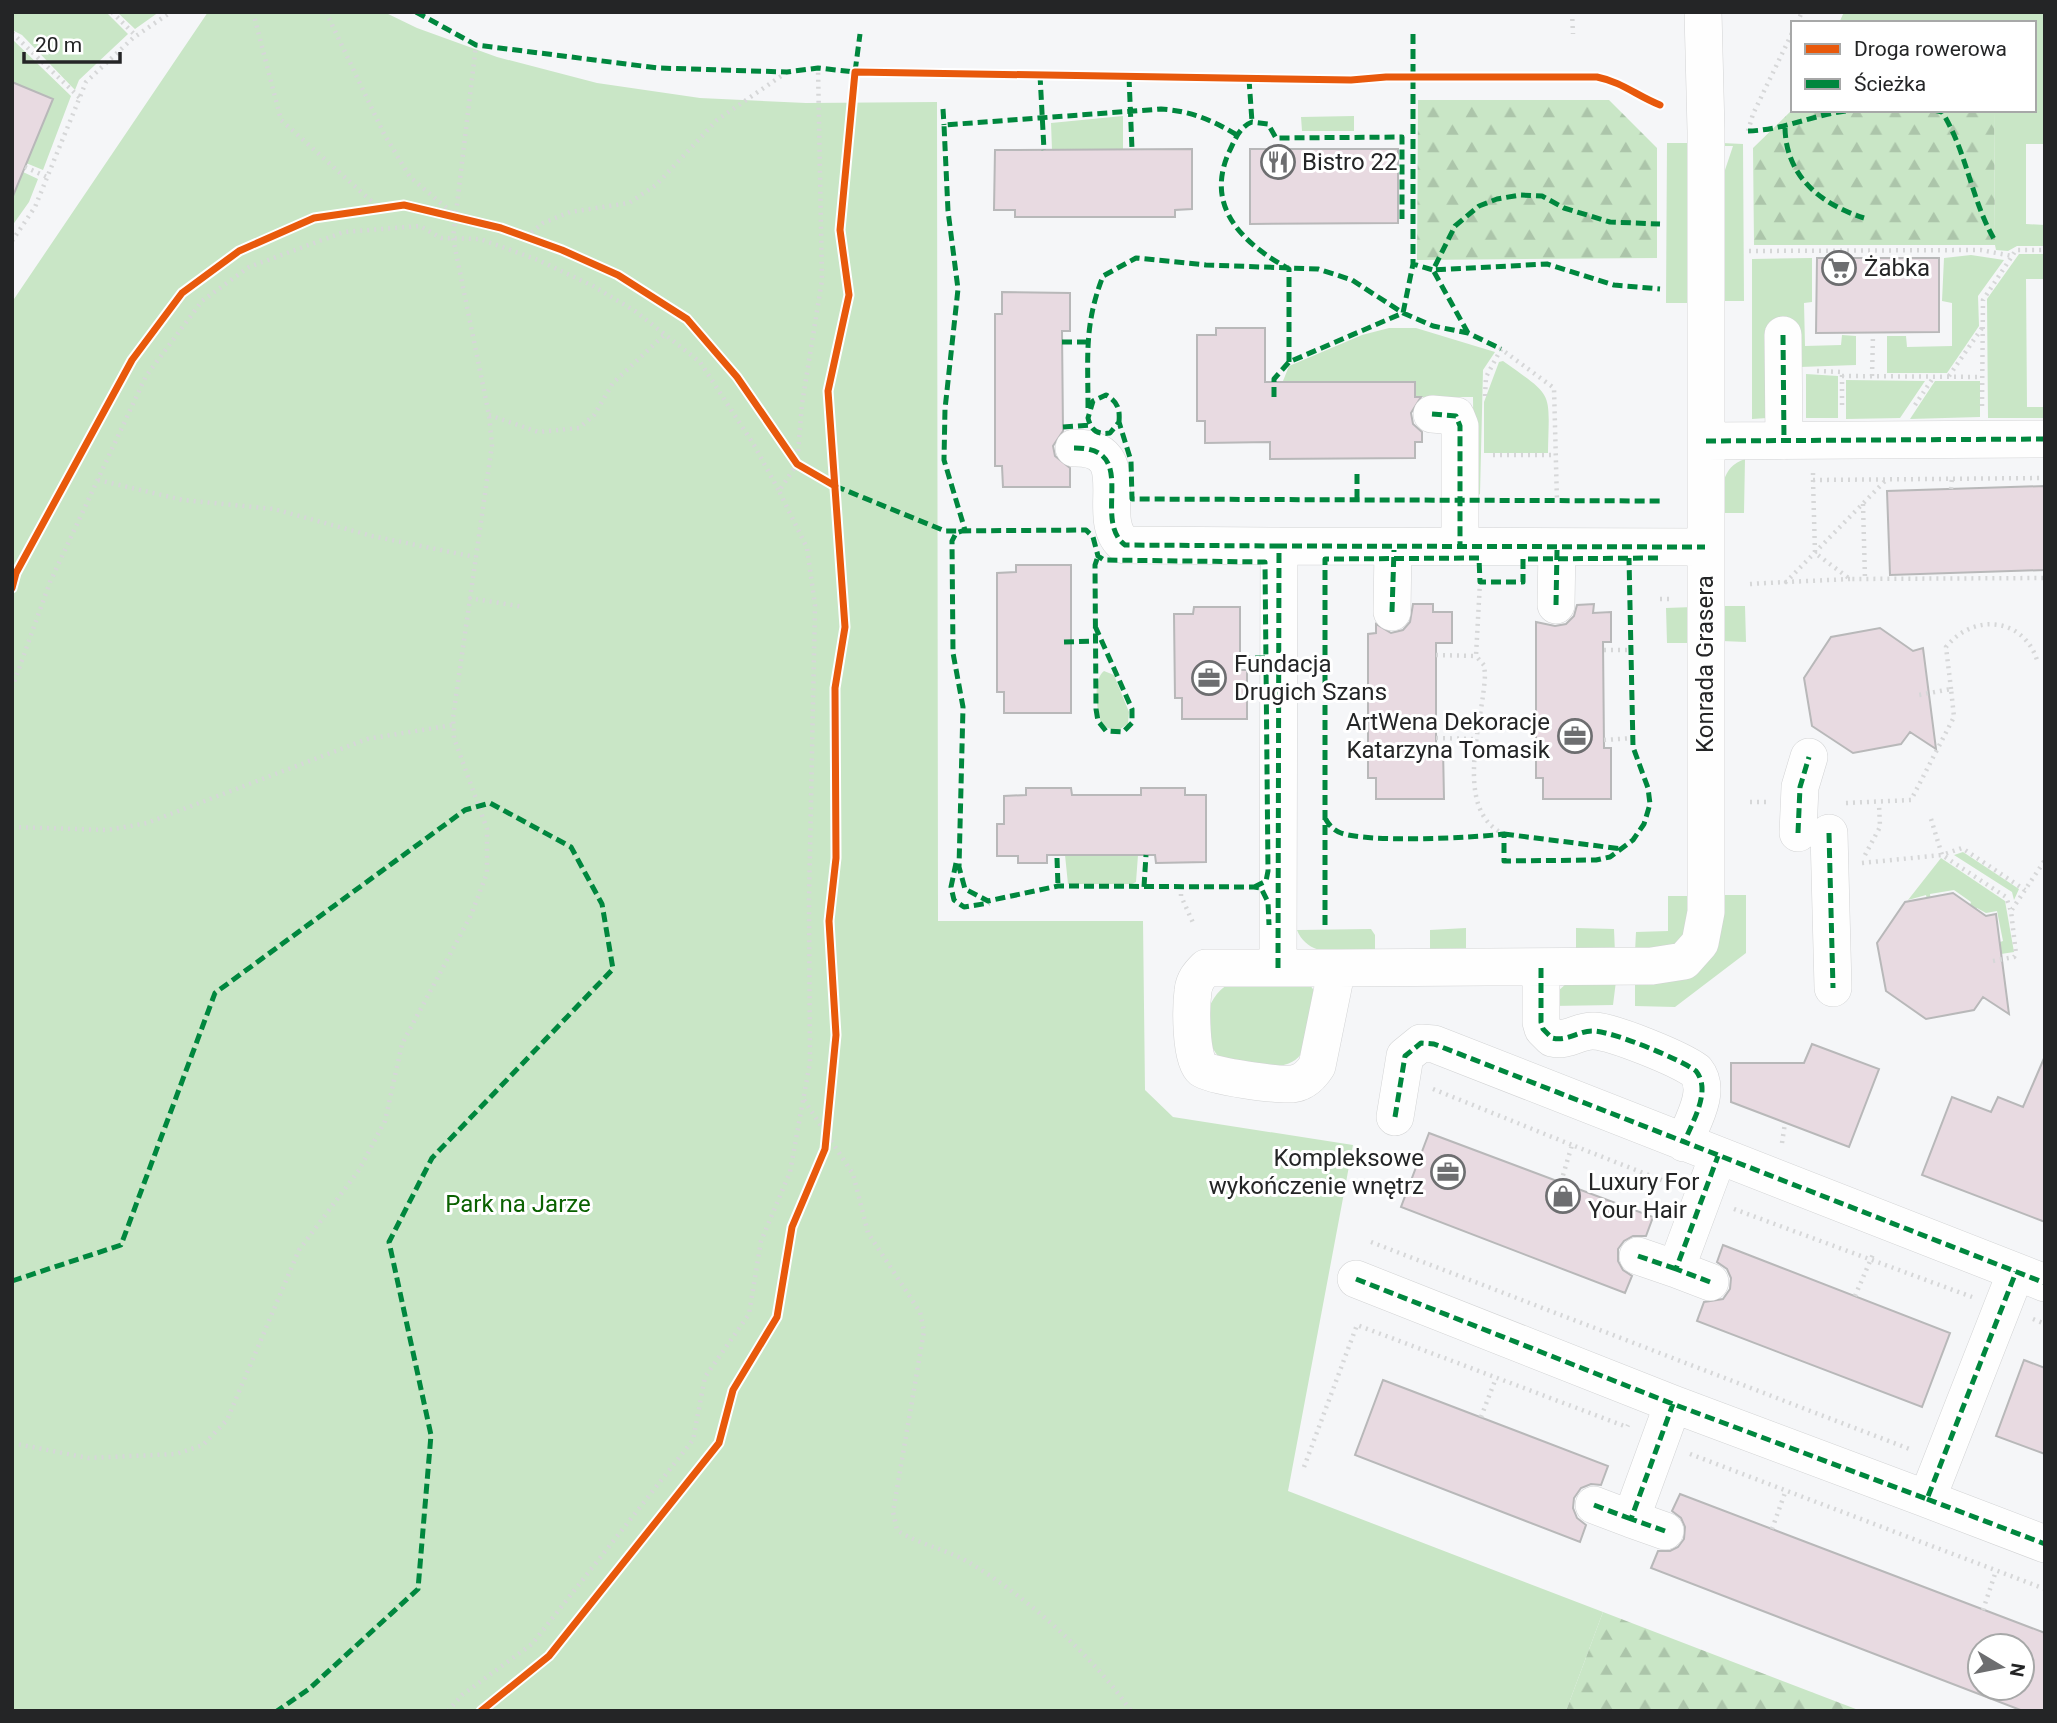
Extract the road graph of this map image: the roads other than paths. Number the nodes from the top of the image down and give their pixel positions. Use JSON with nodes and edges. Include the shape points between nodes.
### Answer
{"nodes":[{"id":1,"x":1703,"y":12,"type":"edge"},
{"id":2,"x":1783,"y":335,"type":"dead end"},
{"id":3,"x":1432,"y":414,"type":"dead end"},
{"id":4,"x":2045,"y":439,"type":"edge"},
{"id":5,"x":1706,"y":441,"type":"junction"},
{"id":6,"x":1784,"y":441,"type":"junction"},
{"id":7,"x":1074,"y":448,"type":"dead end"},
{"id":8,"x":1279,"y":547,"type":"junction"},
{"id":9,"x":1394,"y":547,"type":"junction"},
{"id":10,"x":1460,"y":547,"type":"junction"},
{"id":11,"x":1556,"y":547,"type":"junction"},
{"id":12,"x":1705,"y":547,"type":"junction"},
{"id":13,"x":1556,"y":605,"type":"dead end"},
{"id":14,"x":1392,"y":612,"type":"dead end"},
{"id":15,"x":1809,"y":757,"type":"dead end"},
{"id":16,"x":1278,"y":968,"type":"junction"},
{"id":17,"x":1336,"y":968,"type":"junction"},
{"id":18,"x":1541,"y":968,"type":"junction"},
{"id":19,"x":1833,"y":988,"type":"dead end"},
{"id":20,"x":1395,"y":1117,"type":"dead end"},
{"id":21,"x":1684,"y":1143,"type":"junction"},
{"id":22,"x":1731,"y":1161,"type":"junction"},
{"id":23,"x":1638,"y":1256,"type":"dead end"},
{"id":24,"x":1676,"y":1269,"type":"junction"},
{"id":25,"x":2030,"y":1278,"type":"edge"},
{"id":26,"x":1356,"y":1279,"type":"dead end"},
{"id":27,"x":1710,"y":1282,"type":"dead end"},
{"id":28,"x":1672,"y":1403,"type":"junction"},
{"id":29,"x":1927,"y":1499,"type":"junction"},
{"id":30,"x":1594,"y":1505,"type":"dead end"},
{"id":31,"x":1631,"y":1519,"type":"junction"},
{"id":32,"x":1665,"y":1531,"type":"dead end"},
{"id":33,"x":2045,"y":1544,"type":"edge"}],
"edges":[{"from":1,"to":5,"type":"street","name":"Konrada Grasera"},
{"from":2,"to":6,"type":"street"},
{"from":3,"to":10,"type":"street","via":[[1456,416],[1460,426]]},
{"from":4,"to":6,"type":"street"},
{"from":5,"to":6,"type":"street"},
{"from":5,"to":12,"type":"street","name":"Konrada Grasera"},
{"from":7,"to":8,"type":"street","via":[[1087,448],[1108,461],[1112,530],[1125,545]]},
{"from":8,"to":9,"type":"street"},
{"from":8,"to":16,"type":"street"},
{"from":9,"to":10,"type":"street"},
{"from":9,"to":14,"type":"street"},
{"from":10,"to":11,"type":"street"},
{"from":11,"to":12,"type":"street"},
{"from":11,"to":13,"type":"street"},
{"from":12,"to":18,"type":"street","name":"Konrada Grasera","via":[[1706,912],[1700,943],[1691,957],[1677,964]]},
{"from":15,"to":19,"type":"street","via":[[1809,823]]},
{"from":16,"to":17,"type":"street","name":"Konrada Grasera"},
{"from":16,"to":17,"type":"street","name":"Konrada Grasera","via":[[1206,968],[1197,978],[1193,990],[1194,1056],[1203,1069],[1294,1084],[1308,1078],[1317,1066]]},
{"from":17,"to":18,"type":"street","name":"Konrada Grasera"},
{"from":18,"to":21,"type":"street","via":[[1541,1023],[1552,1038],[1571,1038],[1587,1031],[1604,1033],[1696,1071],[1703,1091]]},
{"from":20,"to":21,"type":"street","via":[[1405,1056],[1421,1043],[1434,1044]]},
{"from":21,"to":22,"type":"street"},
{"from":22,"to":24,"type":"street"},
{"from":22,"to":25,"type":"street"},
{"from":23,"to":24,"type":"street"},
{"from":24,"to":27,"type":"street"},
{"from":25,"to":29,"type":"street","via":[[2002,1308]]},
{"from":26,"to":28,"type":"street"},
{"from":28,"to":29,"type":"street"},
{"from":28,"to":31,"type":"street"},
{"from":29,"to":33,"type":"street"},
{"from":30,"to":31,"type":"street"},
{"from":31,"to":32,"type":"street"}]}
